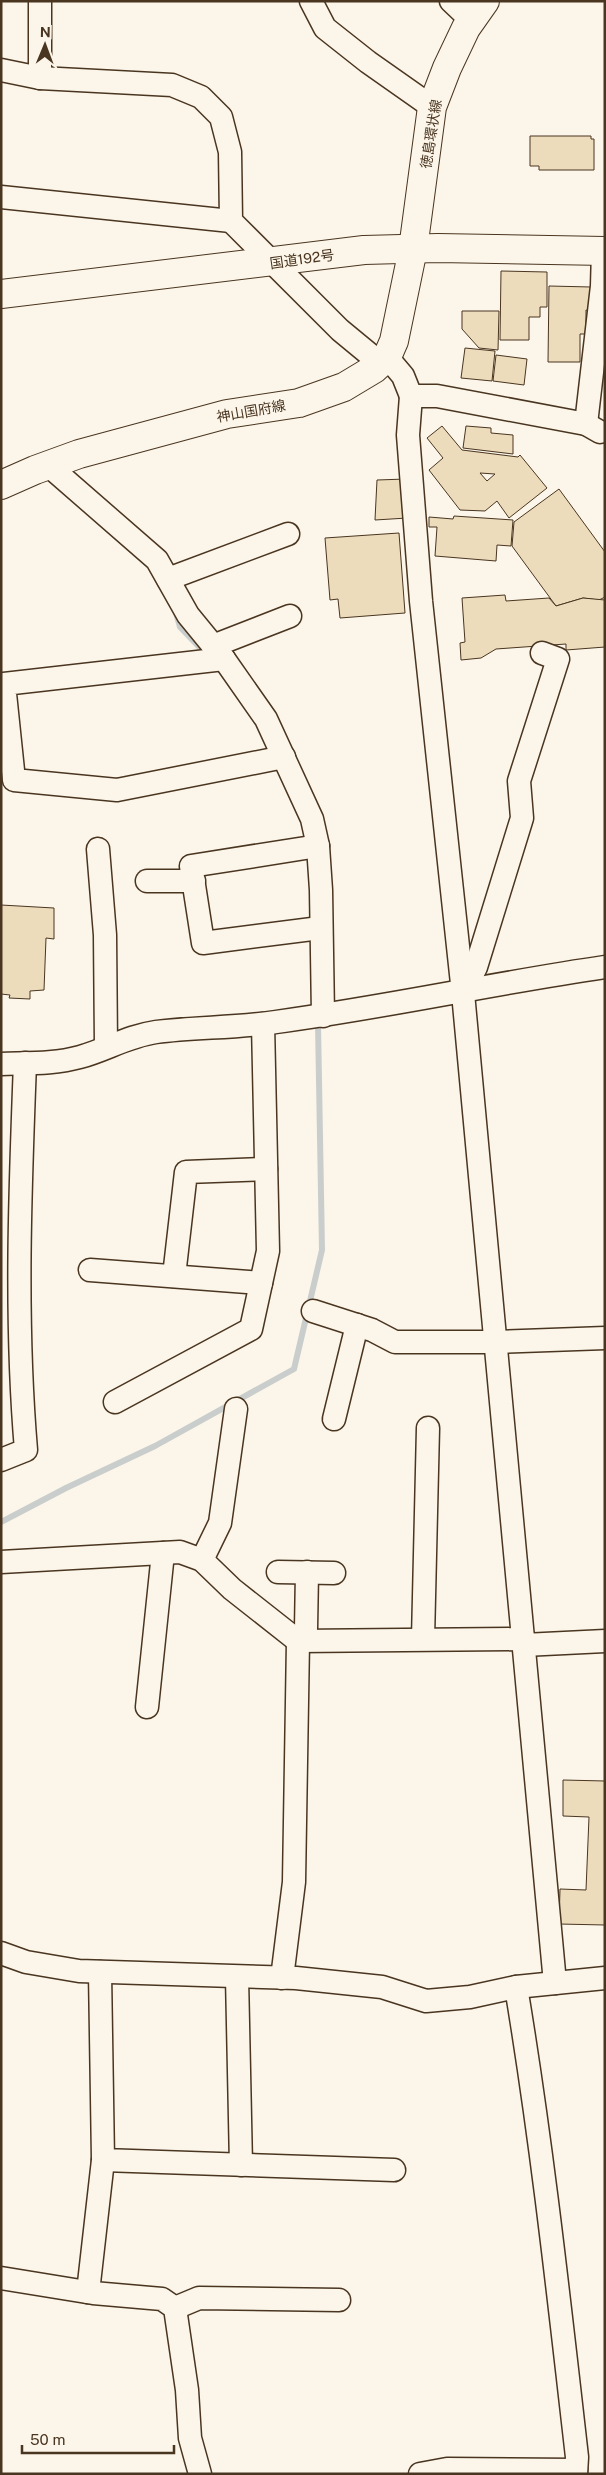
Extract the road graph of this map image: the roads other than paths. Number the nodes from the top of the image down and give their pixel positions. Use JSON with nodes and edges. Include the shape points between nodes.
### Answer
{"nodes":[{"id":1,"x":40,"y":1,"type":"edge"},
{"id":2,"x":311,"y":1,"type":"edge"},
{"id":3,"x":451,"y":1,"type":"edge"},
{"id":4,"x":478,"y":11,"type":"edge"},
{"id":5,"x":1,"y":70,"type":"edge"},
{"id":6,"x":40,"y":78,"type":"junction"},
{"id":7,"x":432,"y":108,"type":"junction"},
{"id":8,"x":1,"y":197,"type":"edge"},
{"id":9,"x":231,"y":221,"type":"junction"},
{"id":10,"x":413,"y":249,"type":"junction"},
{"id":11,"x":604,"y":251,"type":"edge"},
{"id":12,"x":273,"y":263,"type":"junction"},
{"id":13,"x":1,"y":294,"type":"edge"},
{"id":14,"x":384,"y":360,"type":"junction"},
{"id":15,"x":411,"y":396,"type":"junction"},
{"id":16,"x":48,"y":465,"type":"junction"},
{"id":17,"x":1,"y":485,"type":"edge"},
{"id":18,"x":288,"y":534,"type":"dead end"},
{"id":19,"x":168,"y":579,"type":"junction"},
{"id":20,"x":290,"y":616,"type":"dead end"},
{"id":21,"x":218,"y":652,"type":"junction"},
{"id":22,"x":542,"y":653,"type":"dead end"},
{"id":23,"x":284,"y":757,"type":"junction"},
{"id":24,"x":318,"y":846,"type":"junction"},
{"id":25,"x":98,"y":849,"type":"dead end"},
{"id":26,"x":147,"y":881,"type":"dead end"},
{"id":27,"x":194,"y":881,"type":"junction"},
{"id":28,"x":320,"y":928,"type":"junction"},
{"id":29,"x":605,"y":967,"type":"edge"},
{"id":30,"x":463,"y":993,"type":"junction"},
{"id":31,"x":323,"y":1016,"type":"junction"},
{"id":32,"x":263,"y":1024,"type":"junction"},
{"id":33,"x":106,"y":1046,"type":"junction"},
{"id":34,"x":25,"y":1063,"type":"junction"},
{"id":35,"x":1,"y":1064,"type":"edge"},
{"id":36,"x":266,"y":1168,"type":"junction"},
{"id":37,"x":90,"y":1270,"type":"dead end"},
{"id":38,"x":174,"y":1276,"type":"junction"},
{"id":39,"x":261,"y":1283,"type":"junction"},
{"id":40,"x":314,"y":1311,"type":"dead end"},
{"id":41,"x":357,"y":1325,"type":"junction"},
{"id":42,"x":605,"y":1338,"type":"edge"},
{"id":43,"x":495,"y":1342,"type":"junction"},
{"id":44,"x":115,"y":1402,"type":"dead end"},
{"id":45,"x":236,"y":1409,"type":"dead end"},
{"id":46,"x":334,"y":1419,"type":"dead end"},
{"id":47,"x":428,"y":1428,"type":"dead end"},
{"id":48,"x":1,"y":1460,"type":"edge"},
{"id":49,"x":163,"y":1553,"type":"junction"},
{"id":50,"x":202,"y":1560,"type":"junction"},
{"id":51,"x":1,"y":1562,"type":"edge"},
{"id":52,"x":278,"y":1572,"type":"dead end"},
{"id":53,"x":307,"y":1572,"type":"junction"},
{"id":54,"x":334,"y":1573,"type":"dead end"},
{"id":55,"x":423,"y":1640,"type":"junction"},
{"id":56,"x":298,"y":1641,"type":"junction"},
{"id":57,"x":524,"y":1642,"type":"junction"},
{"id":58,"x":605,"y":1642,"type":"edge"},
{"id":59,"x":147,"y":1707,"type":"dead end"},
{"id":60,"x":1,"y":1953,"type":"edge"},
{"id":61,"x":100,"y":1972,"type":"junction"},
{"id":62,"x":237,"y":1977,"type":"junction"},
{"id":63,"x":282,"y":1978,"type":"junction"},
{"id":64,"x":605,"y":1978,"type":"edge"},
{"id":65,"x":555,"y":1983,"type":"junction"},
{"id":66,"x":516,"y":1987,"type":"junction"},
{"id":67,"x":103,"y":2160,"type":"junction"},
{"id":68,"x":241,"y":2165,"type":"junction"},
{"id":69,"x":394,"y":2170,"type":"dead end"},
{"id":70,"x":1,"y":2278,"type":"edge"},
{"id":71,"x":88,"y":2292,"type":"junction"},
{"id":72,"x":339,"y":2300,"type":"dead end"},
{"id":73,"x":175,"y":2308,"type":"junction"},
{"id":74,"x":576,"y":2472,"type":"edge"},
{"id":75,"x":200,"y":2474,"type":"edge"},
{"id":76,"x":420,"y":2474,"type":"edge"}],
"edges":[{"from":1,"to":6,"type":"street"},
{"from":2,"to":7,"type":"street","via":[[325,28]]},
{"from":3,"to":4,"type":"street"},
{"from":4,"to":7,"type":"main road","name":"徳島環状線","via":[[446,68]]},
{"from":5,"to":6,"type":"street"},
{"from":6,"to":9,"type":"street","via":[[172,85],[201,97],[221,117],[230,152]]},
{"from":7,"to":10,"type":"main road","name":"徳島環状線"},
{"from":8,"to":9,"type":"street"},
{"from":9,"to":12,"type":"street"},
{"from":10,"to":11,"type":"main road","name":"国道192号"},
{"from":10,"to":12,"type":"main road","name":"国道192号","via":[[364,250]]},
{"from":10,"to":14,"type":"main road","via":[[394,341]]},
{"from":11,"to":15,"type":"street","via":[[593,428],[436,396]]},
{"from":12,"to":13,"type":"main road","name":"国道192号"},
{"from":12,"to":14,"type":"street","via":[[340,330]]},
{"from":14,"to":15,"type":"street","via":[[403,376]]},
{"from":14,"to":16,"type":"main road","name":"神山国府線","via":[[344,387],[299,403],[227,414]]},
{"from":15,"to":30,"type":"street","via":[[408,435],[421,601]]},
{"from":16,"to":17,"type":"main road","name":"神山国府線"},
{"from":16,"to":19,"type":"street","via":[[156,560]]},
{"from":18,"to":19,"type":"street"},
{"from":19,"to":21,"type":"street","via":[[188,615]]},
{"from":20,"to":21,"type":"street"},
{"from":21,"to":23,"type":"street","via":[[266,719]]},
{"from":21,"to":23,"type":"street","via":[[4,684],[14,780],[117,790]]},
{"from":22,"to":30,"type":"street","via":[[558,658],[519,782],[522,818],[476,967]]},
{"from":23,"to":24,"type":"street","via":[[312,819]]},
{"from":24,"to":27,"type":"street","via":[[191,866]]},
{"from":24,"to":28,"type":"street"},
{"from":25,"to":33,"type":"street","via":[[105,935]]},
{"from":26,"to":27,"type":"street"},
{"from":27,"to":28,"type":"street","via":[[203,943]]},
{"from":28,"to":31,"type":"street"},
{"from":29,"to":30,"type":"street","via":[[498,983]]},
{"from":30,"to":31,"type":"street"},
{"from":30,"to":43,"type":"street"},
{"from":31,"to":32,"type":"street"},
{"from":32,"to":33,"type":"street","via":[[154,1032]]},
{"from":32,"to":36,"type":"street"},
{"from":33,"to":34,"type":"street","via":[[81,1056]]},
{"from":34,"to":35,"type":"street"},
{"from":34,"to":48,"type":"street","via":[[19,1240],[26,1450]]},
{"from":36,"to":38,"type":"street","via":[[186,1172]]},
{"from":36,"to":39,"type":"street","via":[[268,1251]]},
{"from":37,"to":38,"type":"street"},
{"from":38,"to":39,"type":"street"},
{"from":39,"to":44,"type":"street","via":[[251,1329]]},
{"from":40,"to":41,"type":"street"},
{"from":41,"to":43,"type":"street","via":[[395,1342]]},
{"from":41,"to":46,"type":"street"},
{"from":42,"to":43,"type":"street"},
{"from":43,"to":57,"type":"street"},
{"from":45,"to":50,"type":"street","via":[[220,1523]]},
{"from":47,"to":55,"type":"street"},
{"from":49,"to":50,"type":"street","via":[[180,1552]]},
{"from":49,"to":51,"type":"street"},
{"from":49,"to":59,"type":"street"},
{"from":50,"to":56,"type":"street","via":[[232,1589]]},
{"from":52,"to":53,"type":"street"},
{"from":53,"to":54,"type":"street"},
{"from":53,"to":56,"type":"street","via":[[306,1629]]},
{"from":55,"to":56,"type":"street"},
{"from":55,"to":57,"type":"street"},
{"from":56,"to":63,"type":"street","via":[[294,1882]]},
{"from":57,"to":58,"type":"street"},
{"from":57,"to":65,"type":"street"},
{"from":60,"to":61,"type":"street","via":[[26,1962]]},
{"from":61,"to":62,"type":"street"},
{"from":61,"to":67,"type":"street"},
{"from":62,"to":63,"type":"street"},
{"from":62,"to":68,"type":"street"},
{"from":63,"to":66,"type":"street","via":[[382,1987],[426,2001],[470,1997]]},
{"from":64,"to":65,"type":"street"},
{"from":65,"to":66,"type":"street"},
{"from":66,"to":74,"type":"street","via":[[561,2300]]},
{"from":67,"to":68,"type":"street"},
{"from":67,"to":71,"type":"street"},
{"from":68,"to":69,"type":"street"},
{"from":70,"to":71,"type":"street"},
{"from":71,"to":73,"type":"street","via":[[162,2299]]},
{"from":72,"to":73,"type":"street","via":[[199,2298]]},
{"from":73,"to":75,"type":"street","via":[[187,2390],[190,2438]]},
{"from":74,"to":76,"type":"street","via":[[447,2470]]}]}
